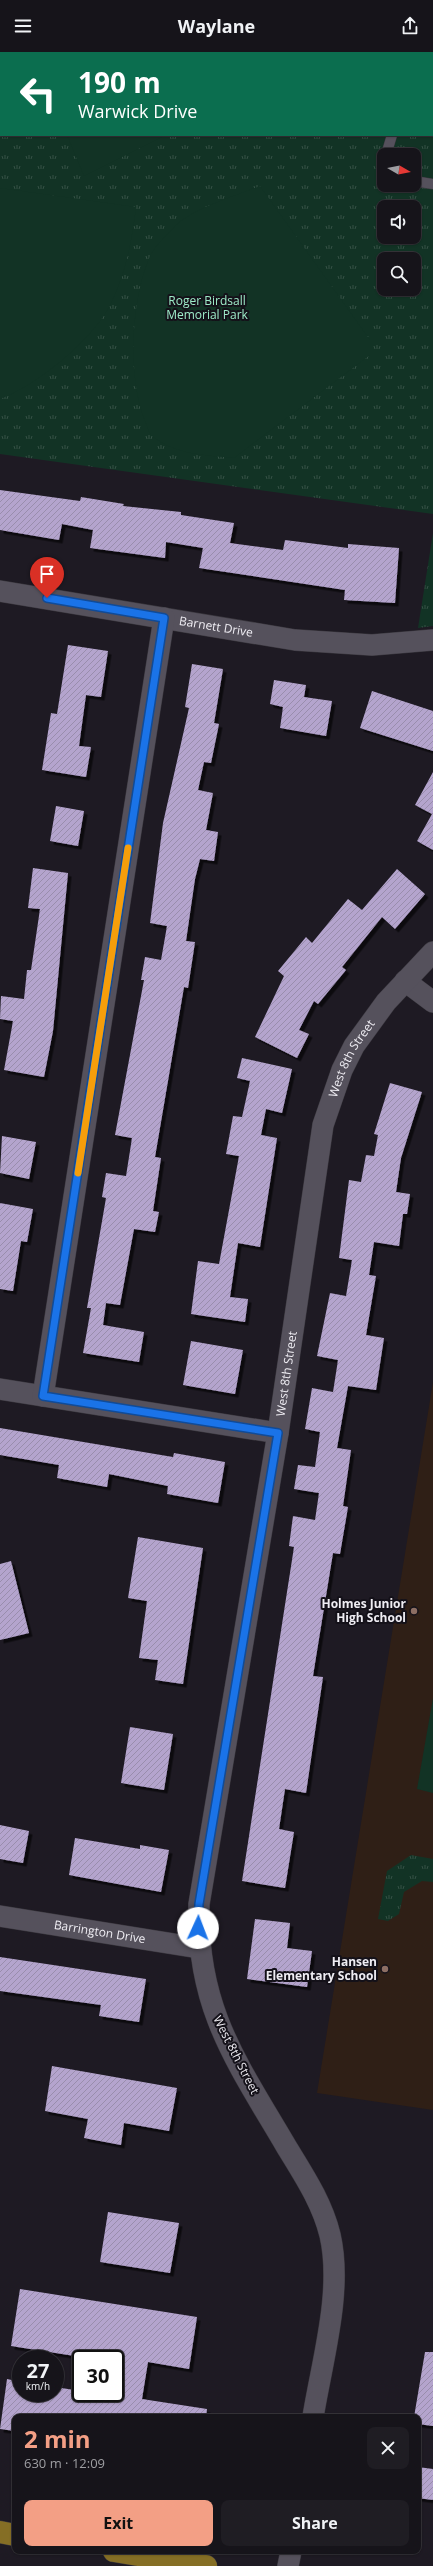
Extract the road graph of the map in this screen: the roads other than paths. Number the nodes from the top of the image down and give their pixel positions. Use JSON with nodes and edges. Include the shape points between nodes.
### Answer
{"nodes":[{"id":1,"x":392,"y":136,"type":"edge"},
{"id":2,"x":388,"y":148,"type":"edge"},
{"id":3,"x":421,"y":182,"type":"edge"},
{"id":4,"x":433,"y":184,"type":"edge"},
{"id":5,"x":0,"y":591,"type":"edge"},
{"id":6,"x":164,"y":618,"type":"junction"},
{"id":7,"x":433,"y":640,"type":"edge"},
{"id":8,"x":433,"y":952,"type":"edge"},
{"id":9,"x":405,"y":981,"type":"junction"},
{"id":10,"x":433,"y":1002,"type":"edge"},
{"id":11,"x":0,"y":1389,"type":"edge"},
{"id":12,"x":43,"y":1396,"type":"junction"},
{"id":13,"x":278,"y":1433,"type":"junction"},
{"id":14,"x":0,"y":1916,"type":"edge"},
{"id":15,"x":199,"y":1948,"type":"junction"},
{"id":16,"x":313,"y":2414,"type":"edge"},
{"id":17,"x":0,"y":2532,"type":"edge"},
{"id":18,"x":12,"y":2534,"type":"edge"},
{"id":19,"x":132,"y":2554,"type":"edge"},
{"id":20,"x":290,"y":2554,"type":"edge"},
{"id":21,"x":206,"y":2566,"type":"edge"},
{"id":22,"x":288,"y":2566,"type":"edge"}],
"edges":[{"from":1,"to":2,"type":"lane"},
{"from":3,"to":4,"type":"lane"},
{"from":5,"to":6,"type":"street","name":"Barnett Drive"},
{"from":6,"to":7,"type":"street","name":"Barnett Drive","via":[[333,644],[406,644]]},
{"from":6,"to":12,"type":"street"},
{"from":8,"to":9,"type":"street","name":"West 8th Street"},
{"from":9,"to":10,"type":"street"},
{"from":9,"to":13,"type":"street","name":"West 8th Street","via":[[369,1023],[354,1046],[334,1090],[323,1125]]},
{"from":11,"to":12,"type":"street"},
{"from":12,"to":13,"type":"street"},
{"from":13,"to":15,"type":"street","name":"West 8th Street","via":[[199,1904]]},
{"from":14,"to":15,"type":"street","name":"Barrington Drive"},
{"from":15,"to":16,"type":"street","name":"West 8th Street","via":[[213,2011],[224,2037],[314,2194],[330,2235],[335,2276]]},
{"from":17,"to":18,"type":"main road"},
{"from":19,"to":21,"type":"main road"},
{"from":20,"to":22,"type":"street"}]}
